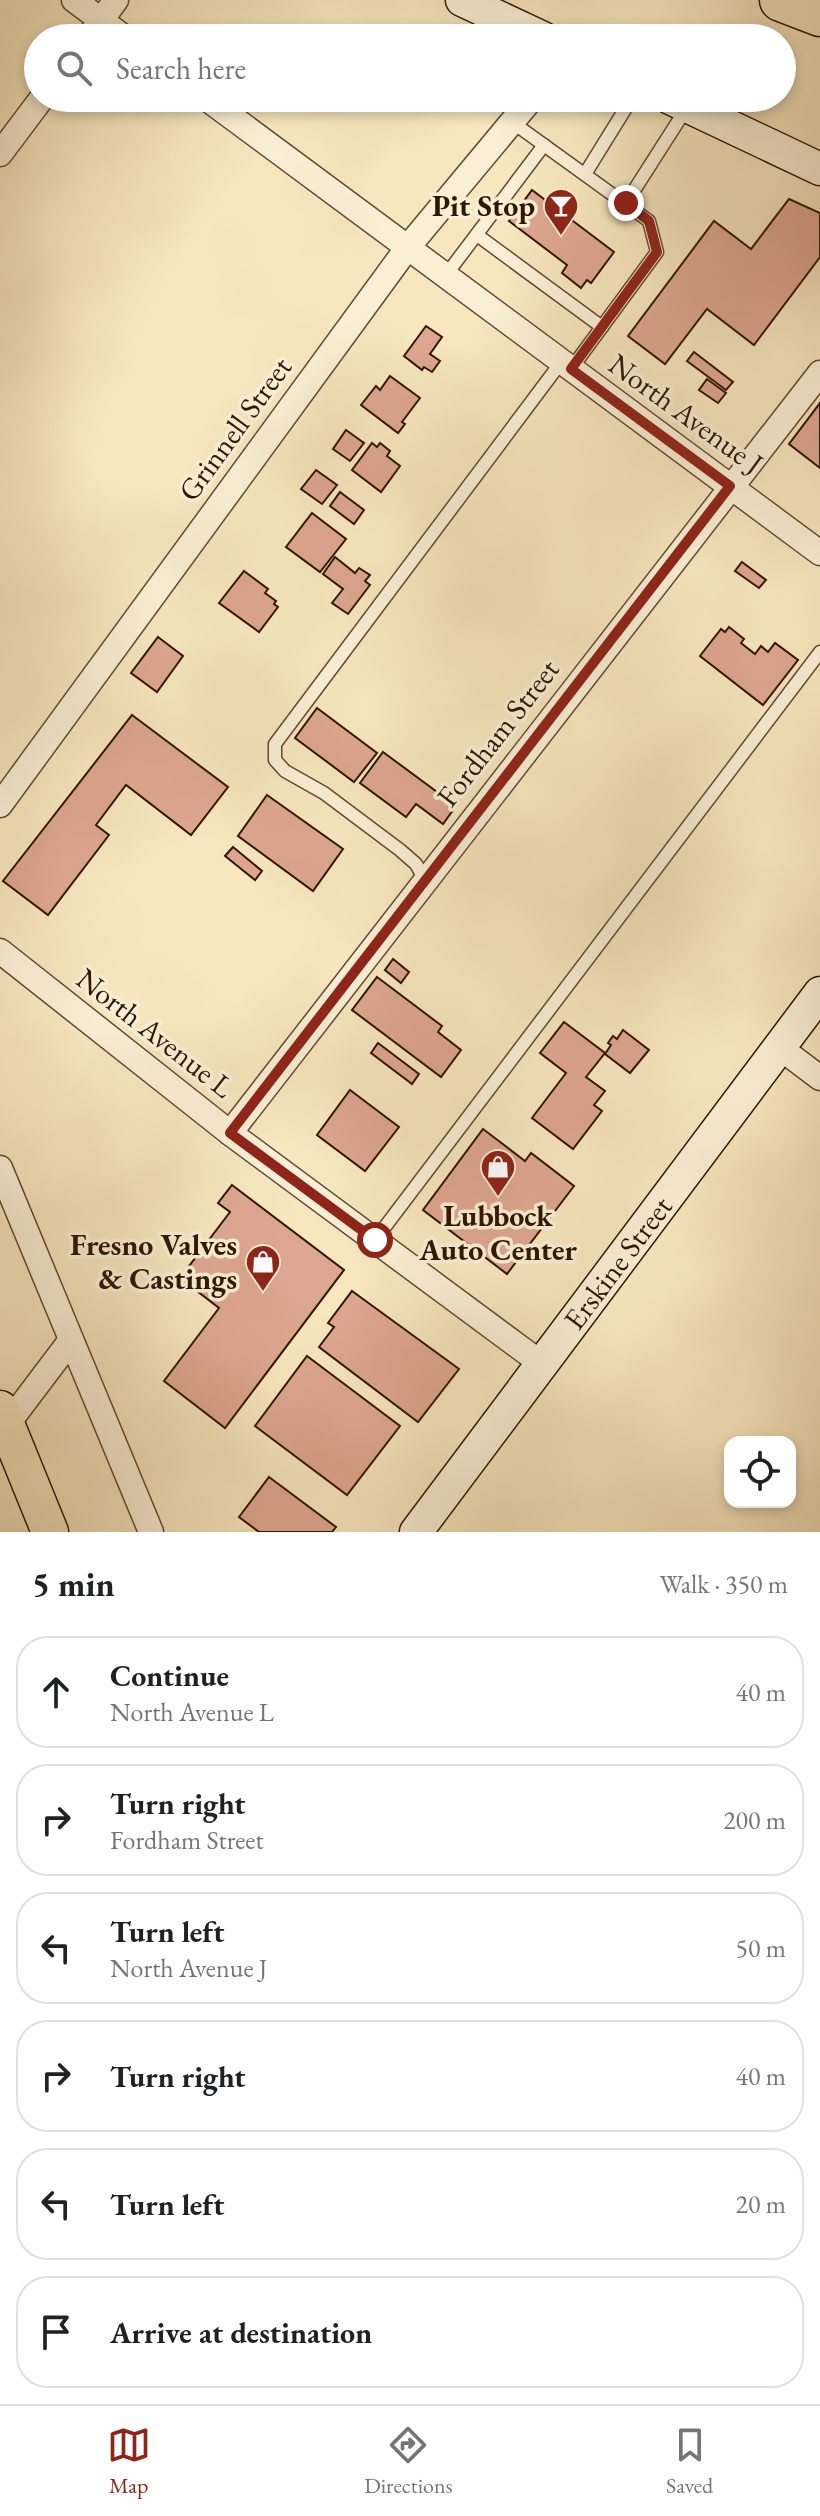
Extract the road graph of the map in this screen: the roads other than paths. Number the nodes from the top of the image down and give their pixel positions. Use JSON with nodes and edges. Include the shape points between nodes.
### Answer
{"nodes":[{"id":1,"x":74,"y":0,"type":"edge"},
{"id":2,"x":116,"y":0,"type":"edge"},
{"id":3,"x":462,"y":0,"type":"edge"},
{"id":4,"x":781,"y":0,"type":"edge"},
{"id":5,"x":820,"y":15,"type":"edge"},
{"id":6,"x":91,"y":24,"type":"edge"},
{"id":7,"x":98,"y":24,"type":"edge"},
{"id":8,"x":513,"y":24,"type":"edge"},
{"id":9,"x":32,"y":112,"type":"edge"},
{"id":10,"x":225,"y":112,"type":"edge"},
{"id":11,"x":520,"y":112,"type":"edge"},
{"id":12,"x":623,"y":112,"type":"edge"},
{"id":13,"x":674,"y":112,"type":"edge"},
{"id":14,"x":700,"y":112,"type":"edge"},
{"id":15,"x":512,"y":122,"type":"junction"},
{"id":16,"x":544,"y":145,"type":"junction"},
{"id":17,"x":0,"y":154,"type":"edge"},
{"id":18,"x":820,"y":169,"type":"edge"},
{"id":19,"x":585,"y":174,"type":"junction"},
{"id":20,"x":626,"y":203,"type":"junction"},
{"id":21,"x":477,"y":235,"type":"junction"},
{"id":22,"x":408,"y":247,"type":"junction"},
{"id":23,"x":446,"y":275,"type":"junction"},
{"id":24,"x":602,"y":327,"type":"junction"},
{"id":25,"x":567,"y":365,"type":"junction"},
{"id":26,"x":820,"y":373,"type":"edge"},
{"id":27,"x":730,"y":486,"type":"junction"},
{"id":28,"x":820,"y":553,"type":"edge"},
{"id":29,"x":820,"y":652,"type":"edge"},
{"id":30,"x":0,"y":805,"type":"edge"},
{"id":31,"x":425,"y":880,"type":"junction"},
{"id":32,"x":0,"y":951,"type":"edge"},
{"id":33,"x":820,"y":993,"type":"edge"},
{"id":34,"x":779,"y":1047,"type":"junction"},
{"id":35,"x":820,"y":1078,"type":"edge"},
{"id":36,"x":230,"y":1133,"type":"junction"},
{"id":37,"x":0,"y":1168,"type":"edge"},
{"id":38,"x":375,"y":1240,"type":"junction"},
{"id":39,"x":71,"y":1340,"type":"junction"},
{"id":40,"x":542,"y":1364,"type":"junction"},
{"id":41,"x":2,"y":1423,"type":"edge"},
{"id":42,"x":50,"y":1532,"type":"edge"},
{"id":43,"x":151,"y":1532,"type":"edge"},
{"id":44,"x":416,"y":1532,"type":"edge"}],
"edges":[{"from":1,"to":6,"type":"street"},
{"from":2,"to":7,"type":"street"},
{"from":3,"to":8,"type":"main road"},
{"from":4,"to":5,"type":"highway"},
{"from":9,"to":17,"type":"street"},
{"from":10,"to":22,"type":"street","name":"North Avenue J"},
{"from":11,"to":15,"type":"street","name":"Grinnell Street"},
{"from":12,"to":19,"type":"lane"},
{"from":13,"to":20,"type":"lane"},
{"from":14,"to":18,"type":"main road"},
{"from":15,"to":16,"type":"lane"},
{"from":15,"to":22,"type":"street","name":"Grinnell Street"},
{"from":16,"to":19,"type":"lane"},
{"from":16,"to":21,"type":"lane"},
{"from":19,"to":20,"type":"lane"},
{"from":20,"to":24,"type":"lane","via":[[649,221],[657,252]]},
{"from":21,"to":23,"type":"lane"},
{"from":21,"to":24,"type":"lane"},
{"from":22,"to":23,"type":"street","name":"North Avenue J"},
{"from":22,"to":30,"type":"street","name":"Grinnell Street"},
{"from":23,"to":25,"type":"street","name":"North Avenue J"},
{"from":24,"to":25,"type":"lane"},
{"from":25,"to":27,"type":"street","name":"North Avenue J"},
{"from":25,"to":31,"type":"lane","via":[[275,744],[275,760],[285,771],[400,850]]},
{"from":26,"to":27,"type":"street","name":"Fordham Street"},
{"from":27,"to":28,"type":"street","name":"North Avenue J"},
{"from":27,"to":31,"type":"street","name":"Fordham Street"},
{"from":29,"to":38,"type":"lane"},
{"from":31,"to":36,"type":"street","name":"Fordham Street"},
{"from":32,"to":36,"type":"street","name":"North Avenue L"},
{"from":33,"to":34,"type":"main road","name":"Erskine Street"},
{"from":34,"to":35,"type":"street"},
{"from":34,"to":40,"type":"main road","name":"Erskine Street"},
{"from":36,"to":38,"type":"street","name":"North Avenue L"},
{"from":37,"to":39,"type":"street"},
{"from":38,"to":40,"type":"street","name":"North Avenue L"},
{"from":39,"to":41,"type":"street"},
{"from":39,"to":43,"type":"street"},
{"from":40,"to":44,"type":"main road","name":"Erskine Street"},
{"from":41,"to":42,"type":"main road"}]}
